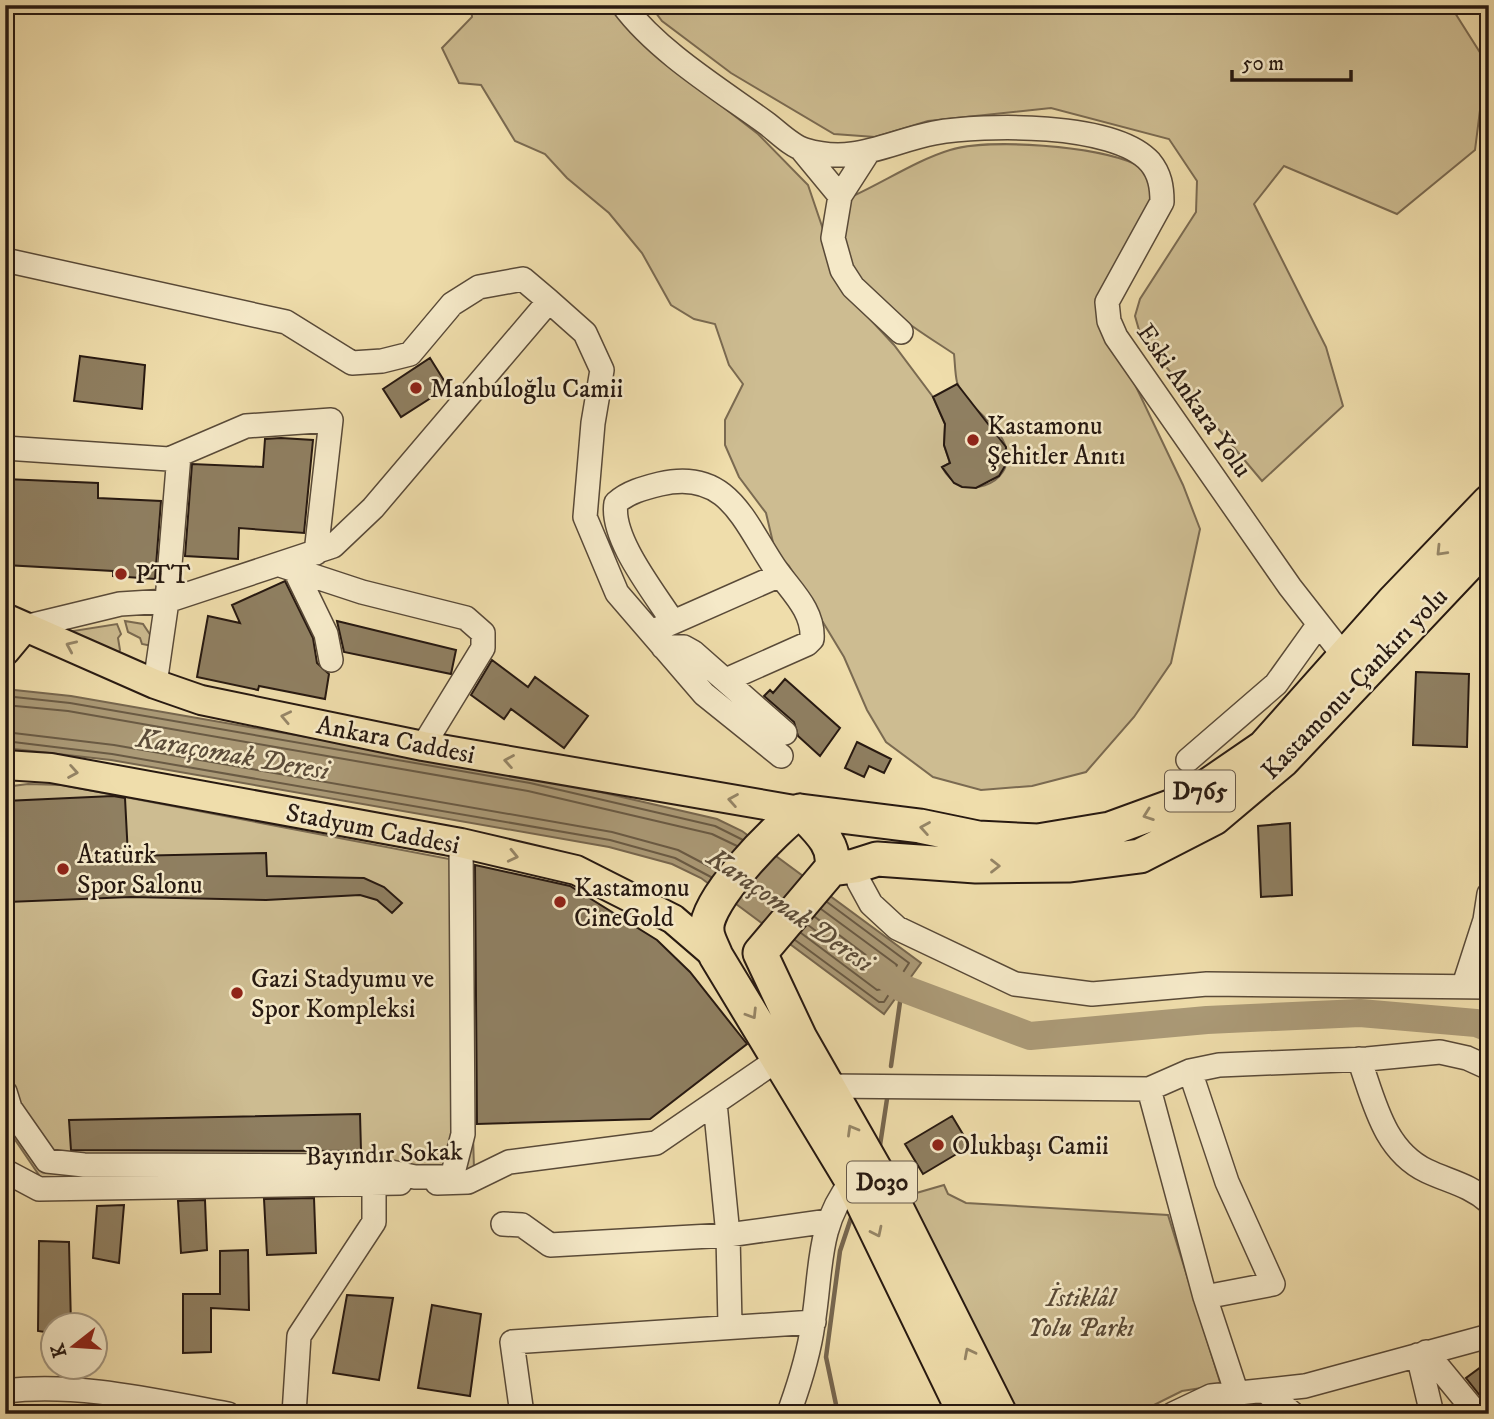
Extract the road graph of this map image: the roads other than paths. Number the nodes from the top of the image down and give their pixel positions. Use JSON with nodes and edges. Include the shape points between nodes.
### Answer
{"nodes":[{"id":1,"x":623,"y":5,"type":"edge"},
{"id":2,"x":802,"y":150,"type":"junction"},
{"id":3,"x":867,"y":154,"type":"junction"},
{"id":4,"x":840,"y":197,"type":"junction"},
{"id":5,"x":5,"y":260,"type":"edge"},
{"id":6,"x":549,"y":301,"type":"junction"},
{"id":7,"x":901,"y":332,"type":"dead end"},
{"id":8,"x":5,"y":447,"type":"edge"},
{"id":9,"x":179,"y":455,"type":"junction"},
{"id":10,"x":1489,"y":502,"type":"edge"},
{"id":11,"x":316,"y":553,"type":"junction"},
{"id":12,"x":1483,"y":559,"type":"edge"},
{"id":13,"x":288,"y":568,"type":"junction"},
{"id":14,"x":780,"y":575,"type":"junction"},
{"id":15,"x":167,"y":601,"type":"junction"},
{"id":16,"x":15,"y":622,"type":"edge"},
{"id":17,"x":673,"y":622,"type":"junction"},
{"id":18,"x":1319,"y":624,"type":"junction"},
{"id":19,"x":657,"y":640,"type":"junction"},
{"id":20,"x":5,"y":651,"type":"edge"},
{"id":21,"x":1344,"y":656,"type":"junction"},
{"id":22,"x":331,"y":660,"type":"dead end"},
{"id":23,"x":726,"y":680,"type":"junction"},
{"id":24,"x":155,"y":684,"type":"junction"},
{"id":25,"x":785,"y":733,"type":"dead end"},
{"id":26,"x":423,"y":746,"type":"junction"},
{"id":27,"x":781,"y":756,"type":"dead end"},
{"id":28,"x":1188,"y":760,"type":"dead end"},
{"id":29,"x":5,"y":765,"type":"edge"},
{"id":30,"x":800,"y":811,"type":"junction"},
{"id":31,"x":461,"y":844,"type":"junction"},
{"id":32,"x":843,"y":867,"type":"junction"},
{"id":33,"x":1489,"y":894,"type":"edge"},
{"id":34,"x":760,"y":953,"type":"junction"},
{"id":35,"x":716,"y":956,"type":"junction"},
{"id":36,"x":1464,"y":985,"type":"junction"},
{"id":37,"x":1489,"y":986,"type":"edge"},
{"id":38,"x":780,"y":1058,"type":"junction"},
{"id":39,"x":1359,"y":1059,"type":"junction"},
{"id":40,"x":1489,"y":1068,"type":"edge"},
{"id":41,"x":1190,"y":1071,"type":"junction"},
{"id":42,"x":828,"y":1086,"type":"junction"},
{"id":43,"x":1149,"y":1089,"type":"junction"},
{"id":44,"x":7,"y":1103,"type":"edge"},
{"id":45,"x":715,"y":1103,"type":"junction"},
{"id":46,"x":5,"y":1171,"type":"edge"},
{"id":47,"x":852,"y":1181,"type":"junction"},
{"id":48,"x":374,"y":1184,"type":"junction"},
{"id":49,"x":1489,"y":1202,"type":"edge"},
{"id":50,"x":829,"y":1221,"type":"junction"},
{"id":51,"x":503,"y":1224,"type":"dead end"},
{"id":52,"x":728,"y":1235,"type":"junction"},
{"id":53,"x":1205,"y":1297,"type":"junction"},
{"id":54,"x":814,"y":1322,"type":"junction"},
{"id":55,"x":730,"y":1325,"type":"junction"},
{"id":56,"x":1489,"y":1336,"type":"edge"},
{"id":57,"x":1422,"y":1354,"type":"junction"},
{"id":58,"x":5,"y":1391,"type":"edge"},
{"id":59,"x":1265,"y":1391,"type":"junction"},
{"id":60,"x":1237,"y":1394,"type":"junction"},
{"id":61,"x":228,"y":1414,"type":"edge"},
{"id":62,"x":294,"y":1414,"type":"edge"},
{"id":63,"x":522,"y":1414,"type":"edge"},
{"id":64,"x":792,"y":1414,"type":"edge"},
{"id":65,"x":965,"y":1414,"type":"edge"},
{"id":66,"x":1000,"y":1414,"type":"edge"},
{"id":67,"x":1173,"y":1414,"type":"edge"},
{"id":68,"x":1293,"y":1414,"type":"edge"},
{"id":69,"x":1432,"y":1414,"type":"edge"},
{"id":70,"x":1477,"y":1414,"type":"edge"}],
"edges":[{"from":1,"to":2,"type":"street","name":"Eski Ankara Yolu","via":[[635,22],[710,83]]},
{"from":2,"to":3,"type":"street","name":"Eski Ankara Yolu"},
{"from":2,"to":4,"type":"street"},
{"from":3,"to":4,"type":"street"},
{"from":3,"to":18,"type":"street","name":"Eski Ankara Yolu","via":[[934,134],[1012,127],[1072,132],[1129,147],[1150,162],[1162,183],[1162,201],[1107,302],[1109,321]]},
{"from":4,"to":7,"type":"street","via":[[833,238],[842,270],[853,287]]},
{"from":5,"to":6,"type":"street","via":[[286,322],[352,363],[410,354],[452,304],[480,287],[523,279]]},
{"from":6,"to":11,"type":"street","via":[[373,508],[333,546]]},
{"from":6,"to":19,"type":"street","via":[[585,333],[602,370],[585,517],[617,593]]},
{"from":8,"to":9,"type":"street","via":[[169,459]]},
{"from":9,"to":11,"type":"street","via":[[246,426],[331,420]]},
{"from":9,"to":15,"type":"street"},
{"from":10,"to":21,"type":"highway","name":"Kastamonu-Çankırı yolu","number":"D765","one_way":true},
{"from":11,"to":13,"type":"street"},
{"from":32,"to":12,"type":"highway","name":"Kastamonu-Çankırı yolu","number":"D765","one_way":true,"via":[[877,859],[976,866],[1070,865],[1140,856],[1213,818],[1283,761]]},
{"from":13,"to":15,"type":"street"},
{"from":13,"to":22,"type":"street","via":[[326,634]]},
{"from":13,"to":26,"type":"street","via":[[466,618],[483,634],[483,648]]},
{"from":14,"to":17,"type":"street"},
{"from":14,"to":17,"type":"street","via":[[726,495],[684,480],[624,496],[616,503],[614,515],[621,537]]},
{"from":14,"to":23,"type":"street","via":[[806,611],[812,639]]},
{"from":15,"to":16,"type":"street"},
{"from":15,"to":24,"type":"street"},
{"from":16,"to":20,"type":"main road"},
{"from":24,"to":16,"type":"main road","name":"Ankara Caddesi","one_way":true},
{"from":17,"to":19,"type":"street"},
{"from":18,"to":21,"type":"street","name":"Eski Ankara Yolu"},
{"from":18,"to":28,"type":"street","via":[[1276,684]]},
{"from":19,"to":23,"type":"street","via":[[684,647]]},
{"from":19,"to":27,"type":"street","via":[[704,694]]},
{"from":21,"to":30,"type":"highway","name":"Kastamonu-Çankırı yolu","number":"D765","one_way":true,"via":[[1264,747],[1184,802],[1110,829],[1038,841],[978,838]]},
{"from":23,"to":25,"type":"street"},
{"from":26,"to":24,"type":"main road","name":"Ankara Caddesi","one_way":true,"via":[[201,700]]},
{"from":30,"to":26,"type":"main road","name":"Ankara Caddesi","one_way":true},
{"from":29,"to":31,"type":"main road","name":"Stadyum Caddesi","one_way":true,"via":[[51,768]]},
{"from":30,"to":32,"type":"highway","via":[[827,841],[833,861]]},
{"from":30,"to":35,"type":"highway","via":[[764,841],[712,908],[706,929]]},
{"from":31,"to":35,"type":"main road","name":"Stadyum Caddesi","one_way":true,"via":[[576,870],[673,919]]},
{"from":31,"to":44,"type":"street","via":[[463,1134],[452,1177],[415,1177],[362,1166],[84,1166],[47,1161]]},
{"from":32,"to":34,"type":"highway"},
{"from":32,"to":36,"type":"street","via":[[859,882],[871,904],[897,928],[1016,984],[1093,994],[1207,984]]},
{"from":33,"to":36,"type":"street"},
{"from":34,"to":35,"type":"highway"},
{"from":34,"to":42,"type":"highway","number":"D030"},
{"from":35,"to":38,"type":"highway","one_way":true},
{"from":36,"to":37,"type":"street"},
{"from":38,"to":45,"type":"street","name":"Bayındır Sokak"},
{"from":38,"to":47,"type":"highway"},
{"from":39,"to":40,"type":"street","via":[[1440,1052]]},
{"from":39,"to":41,"type":"street","via":[[1219,1065]]},
{"from":39,"to":49,"type":"street","via":[[1385,1132],[1400,1151],[1418,1167],[1454,1180]]},
{"from":41,"to":43,"type":"street"},
{"from":41,"to":53,"type":"street","via":[[1227,1182],[1273,1284]]},
{"from":42,"to":43,"type":"street"},
{"from":66,"to":42,"type":"highway","number":"D030","one_way":true,"via":[[893,1201]]},
{"from":43,"to":53,"type":"street"},
{"from":45,"to":48,"type":"street","name":"Bayındır Sokak","via":[[656,1143],[509,1161],[468,1182]]},
{"from":45,"to":52,"type":"street"},
{"from":46,"to":48,"type":"street","name":"Bayındır Sokak","via":[[39,1189]]},
{"from":47,"to":50,"type":"street","via":[[836,1201]]},
{"from":47,"to":65,"type":"highway","one_way":true},
{"from":48,"to":62,"type":"street","via":[[373,1222],[299,1336]]},
{"from":50,"to":52,"type":"street"},
{"from":50,"to":54,"type":"street","via":[[819,1260]]},
{"from":51,"to":52,"type":"street","via":[[522,1225],[550,1245]]},
{"from":52,"to":55,"type":"street"},
{"from":53,"to":60,"type":"street"},
{"from":54,"to":55,"type":"street"},
{"from":54,"to":64,"type":"street"},
{"from":55,"to":63,"type":"street","via":[[512,1342]]},
{"from":56,"to":57,"type":"street"},
{"from":57,"to":59,"type":"street","via":[[1305,1386]]},
{"from":57,"to":69,"type":"street"},
{"from":57,"to":70,"type":"street"},
{"from":58,"to":61,"type":"street","via":[[34,1387],[141,1398]]},
{"from":59,"to":60,"type":"street"},
{"from":59,"to":68,"type":"street"},
{"from":60,"to":67,"type":"street","via":[[1211,1396]]}]}
